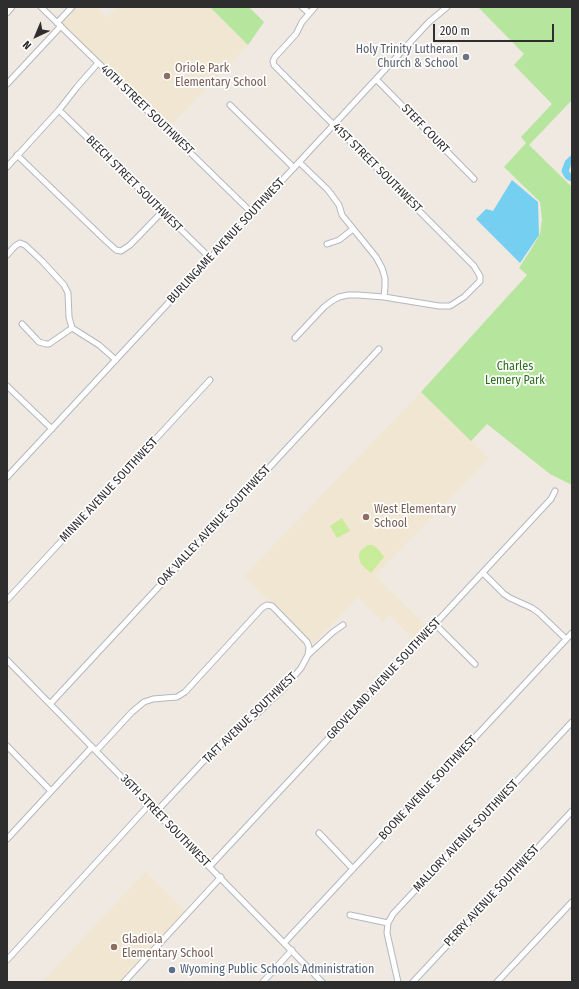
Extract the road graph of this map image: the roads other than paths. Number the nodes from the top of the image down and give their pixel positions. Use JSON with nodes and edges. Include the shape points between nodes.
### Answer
{"nodes":[{"id":1,"x":12,"y":7,"type":"edge"},
{"id":2,"x":41,"y":7,"type":"edge"},
{"id":3,"x":72,"y":7,"type":"edge"},
{"id":4,"x":302,"y":7,"type":"edge"},
{"id":5,"x":315,"y":7,"type":"edge"},
{"id":6,"x":447,"y":7,"type":"edge"},
{"id":7,"x":7,"y":13,"type":"edge"},
{"id":8,"x":309,"y":14,"type":"junction"},
{"id":9,"x":59,"y":24,"type":"junction"},
{"id":10,"x":98,"y":63,"type":"junction"},
{"id":11,"x":376,"y":79,"type":"junction"},
{"id":12,"x":7,"y":84,"type":"edge"},
{"id":13,"x":230,"y":106,"type":"dead end"},
{"id":14,"x":58,"y":110,"type":"junction"},
{"id":15,"x":335,"y":125,"type":"junction"},
{"id":16,"x":18,"y":155,"type":"junction"},
{"id":17,"x":299,"y":162,"type":"junction"},
{"id":18,"x":7,"y":167,"type":"edge"},
{"id":19,"x":294,"y":168,"type":"junction"},
{"id":20,"x":474,"y":179,"type":"dead end"},
{"id":21,"x":162,"y":212,"type":"junction"},
{"id":22,"x":252,"y":213,"type":"junction"},
{"id":23,"x":352,"y":229,"type":"junction"},
{"id":24,"x":327,"y":244,"type":"dead end"},
{"id":25,"x":7,"y":255,"type":"edge"},
{"id":26,"x":210,"y":258,"type":"junction"},
{"id":27,"x":384,"y":297,"type":"junction"},
{"id":28,"x":22,"y":324,"type":"dead end"},
{"id":29,"x":72,"y":328,"type":"junction"},
{"id":30,"x":295,"y":338,"type":"dead end"},
{"id":31,"x":379,"y":349,"type":"dead end"},
{"id":32,"x":116,"y":360,"type":"junction"},
{"id":33,"x":210,"y":380,"type":"dead end"},
{"id":34,"x":7,"y":386,"type":"edge"},
{"id":35,"x":52,"y":429,"type":"junction"},
{"id":36,"x":7,"y":477,"type":"edge"},
{"id":37,"x":555,"y":491,"type":"dead end"},
{"id":38,"x":483,"y":573,"type":"junction"},
{"id":39,"x":7,"y":600,"type":"edge"},
{"id":40,"x":435,"y":624,"type":"junction"},
{"id":41,"x":344,"y":625,"type":"dead end"},
{"id":42,"x":572,"y":633,"type":"edge"},
{"id":43,"x":566,"y":639,"type":"junction"},
{"id":44,"x":308,"y":655,"type":"junction"},
{"id":45,"x":7,"y":660,"type":"edge"},
{"id":46,"x":475,"y":664,"type":"dead end"},
{"id":47,"x":50,"y":704,"type":"junction"},
{"id":48,"x":572,"y":722,"type":"edge"},
{"id":49,"x":7,"y":746,"type":"edge"},
{"id":50,"x":94,"y":749,"type":"junction"},
{"id":51,"x":51,"y":791,"type":"junction"},
{"id":52,"x":149,"y":805,"type":"junction"},
{"id":53,"x":572,"y":811,"type":"edge"},
{"id":54,"x":156,"y":812,"type":"junction"},
{"id":55,"x":319,"y":833,"type":"dead end"},
{"id":56,"x":7,"y":839,"type":"edge"},
{"id":57,"x":210,"y":866,"type":"junction"},
{"id":58,"x":353,"y":869,"type":"junction"},
{"id":59,"x":221,"y":878,"type":"junction"},
{"id":60,"x":572,"y":902,"type":"edge"},
{"id":61,"x":350,"y":915,"type":"dead end"},
{"id":62,"x":388,"y":923,"type":"junction"},
{"id":63,"x":284,"y":943,"type":"junction"},
{"id":64,"x":292,"y":950,"type":"junction"},
{"id":65,"x":7,"y":960,"type":"edge"},
{"id":66,"x":124,"y":982,"type":"edge"},
{"id":67,"x":263,"y":982,"type":"edge"},
{"id":68,"x":322,"y":982,"type":"edge"},
{"id":69,"x":398,"y":982,"type":"edge"},
{"id":70,"x":413,"y":982,"type":"edge"},
{"id":71,"x":497,"y":982,"type":"edge"}],
"edges":[{"from":1,"to":7,"type":"street"},
{"from":2,"to":9,"type":"street","name":"40TH STREET SOUTHWEST"},
{"from":3,"to":9,"type":"street"},
{"from":4,"to":8,"type":"street"},
{"from":5,"to":8,"type":"street"},
{"from":6,"to":11,"type":"street","name":"BURLINGAME AVENUE SOUTHWEST","via":[[429,22]]},
{"from":8,"to":15,"type":"street","name":"41ST STREET SOUTHWEST","via":[[273,61],[274,65]]},
{"from":9,"to":10,"type":"street","name":"40TH STREET SOUTHWEST"},
{"from":9,"to":12,"type":"street"},
{"from":10,"to":14,"type":"street"},
{"from":10,"to":22,"type":"street","name":"40TH STREET SOUTHWEST"},
{"from":11,"to":15,"type":"street","name":"BURLINGAME AVENUE SOUTHWEST"},
{"from":11,"to":20,"type":"street","name":"STEFF COURT"},
{"from":13,"to":19,"type":"street"},
{"from":14,"to":16,"type":"street"},
{"from":14,"to":21,"type":"street","name":"BEECH STREET SOUTHWEST"},
{"from":15,"to":17,"type":"street","name":"BURLINGAME AVENUE SOUTHWEST"},
{"from":15,"to":27,"type":"street","name":"41ST STREET SOUTHWEST","via":[[474,266],[480,276],[480,281],[464,297],[450,306]]},
{"from":16,"to":18,"type":"street"},
{"from":16,"to":21,"type":"street","via":[[116,250],[121,251],[130,245]]},
{"from":17,"to":19,"type":"street","name":"BURLINGAME AVENUE SOUTHWEST"},
{"from":17,"to":23,"type":"street","via":[[328,190]]},
{"from":19,"to":22,"type":"street","name":"BURLINGAME AVENUE SOUTHWEST"},
{"from":21,"to":26,"type":"street","name":"BEECH STREET SOUTHWEST"},
{"from":22,"to":26,"type":"street","name":"BURLINGAME AVENUE SOUTHWEST"},
{"from":23,"to":24,"type":"street","via":[[339,240]]},
{"from":23,"to":27,"type":"street","via":[[382,268],[385,278]]},
{"from":25,"to":29,"type":"street","via":[[20,243],[25,245],[64,285],[68,293]]},
{"from":26,"to":32,"type":"street","name":"BURLINGAME AVENUE SOUTHWEST"},
{"from":27,"to":30,"type":"street","via":[[339,297],[324,307]]},
{"from":28,"to":29,"type":"street","via":[[44,344],[50,344]]},
{"from":29,"to":32,"type":"street","via":[[99,345]]},
{"from":31,"to":47,"type":"street","name":"OAK VALLEY AVENUE SOUTHWEST"},
{"from":32,"to":35,"type":"street","name":"BURLINGAME AVENUE SOUTHWEST"},
{"from":33,"to":39,"type":"street","name":"MINNIE AVENUE SOUTHWEST"},
{"from":34,"to":35,"type":"street"},
{"from":35,"to":36,"type":"street","name":"BURLINGAME AVENUE SOUTHWEST"},
{"from":37,"to":38,"type":"street","name":"GROVELAND AVENUE SOUTHWEST","via":[[551,499]]},
{"from":38,"to":40,"type":"street","name":"GROVELAND AVENUE SOUTHWEST"},
{"from":38,"to":43,"type":"street","via":[[504,594],[539,613]]},
{"from":40,"to":46,"type":"street"},
{"from":40,"to":57,"type":"street","name":"GROVELAND AVENUE SOUTHWEST"},
{"from":41,"to":44,"type":"street","name":"TAFT AVENUE SOUTHWEST"},
{"from":42,"to":43,"type":"street","name":"BOONE AVENUE SOUTHWEST"},
{"from":43,"to":58,"type":"street","name":"BOONE AVENUE SOUTHWEST"},
{"from":44,"to":50,"type":"street","via":[[307,642],[272,606],[267,605],[185,692],[177,697],[144,702]]},
{"from":44,"to":54,"type":"street","name":"TAFT AVENUE SOUTHWEST","via":[[284,688],[216,749]]},
{"from":45,"to":47,"type":"street","name":"36TH STREET SOUTHWEST"},
{"from":47,"to":50,"type":"street","name":"36TH STREET SOUTHWEST"},
{"from":48,"to":62,"type":"street","name":"MALLORY AVENUE SOUTHWEST","via":[[393,914]]},
{"from":49,"to":51,"type":"street"},
{"from":50,"to":51,"type":"street"},
{"from":50,"to":52,"type":"street","name":"36TH STREET SOUTHWEST"},
{"from":51,"to":56,"type":"street"},
{"from":52,"to":54,"type":"street","name":"36TH STREET SOUTHWEST"},
{"from":52,"to":65,"type":"street"},
{"from":53,"to":70,"type":"street","name":"PERRY AVENUE SOUTHWEST"},
{"from":54,"to":57,"type":"street","name":"36TH STREET SOUTHWEST"},
{"from":55,"to":58,"type":"street"},
{"from":57,"to":59,"type":"street","name":"36TH STREET SOUTHWEST"},
{"from":58,"to":63,"type":"street","name":"BOONE AVENUE SOUTHWEST"},
{"from":59,"to":63,"type":"street","name":"36TH STREET SOUTHWEST"},
{"from":59,"to":66,"type":"street"},
{"from":60,"to":71,"type":"street"},
{"from":61,"to":62,"type":"street"},
{"from":62,"to":69,"type":"street","via":[[387,933]]},
{"from":63,"to":64,"type":"street","name":"36TH STREET SOUTHWEST"},
{"from":64,"to":67,"type":"street"},
{"from":64,"to":68,"type":"street","name":"36TH STREET SOUTHWEST"}]}
